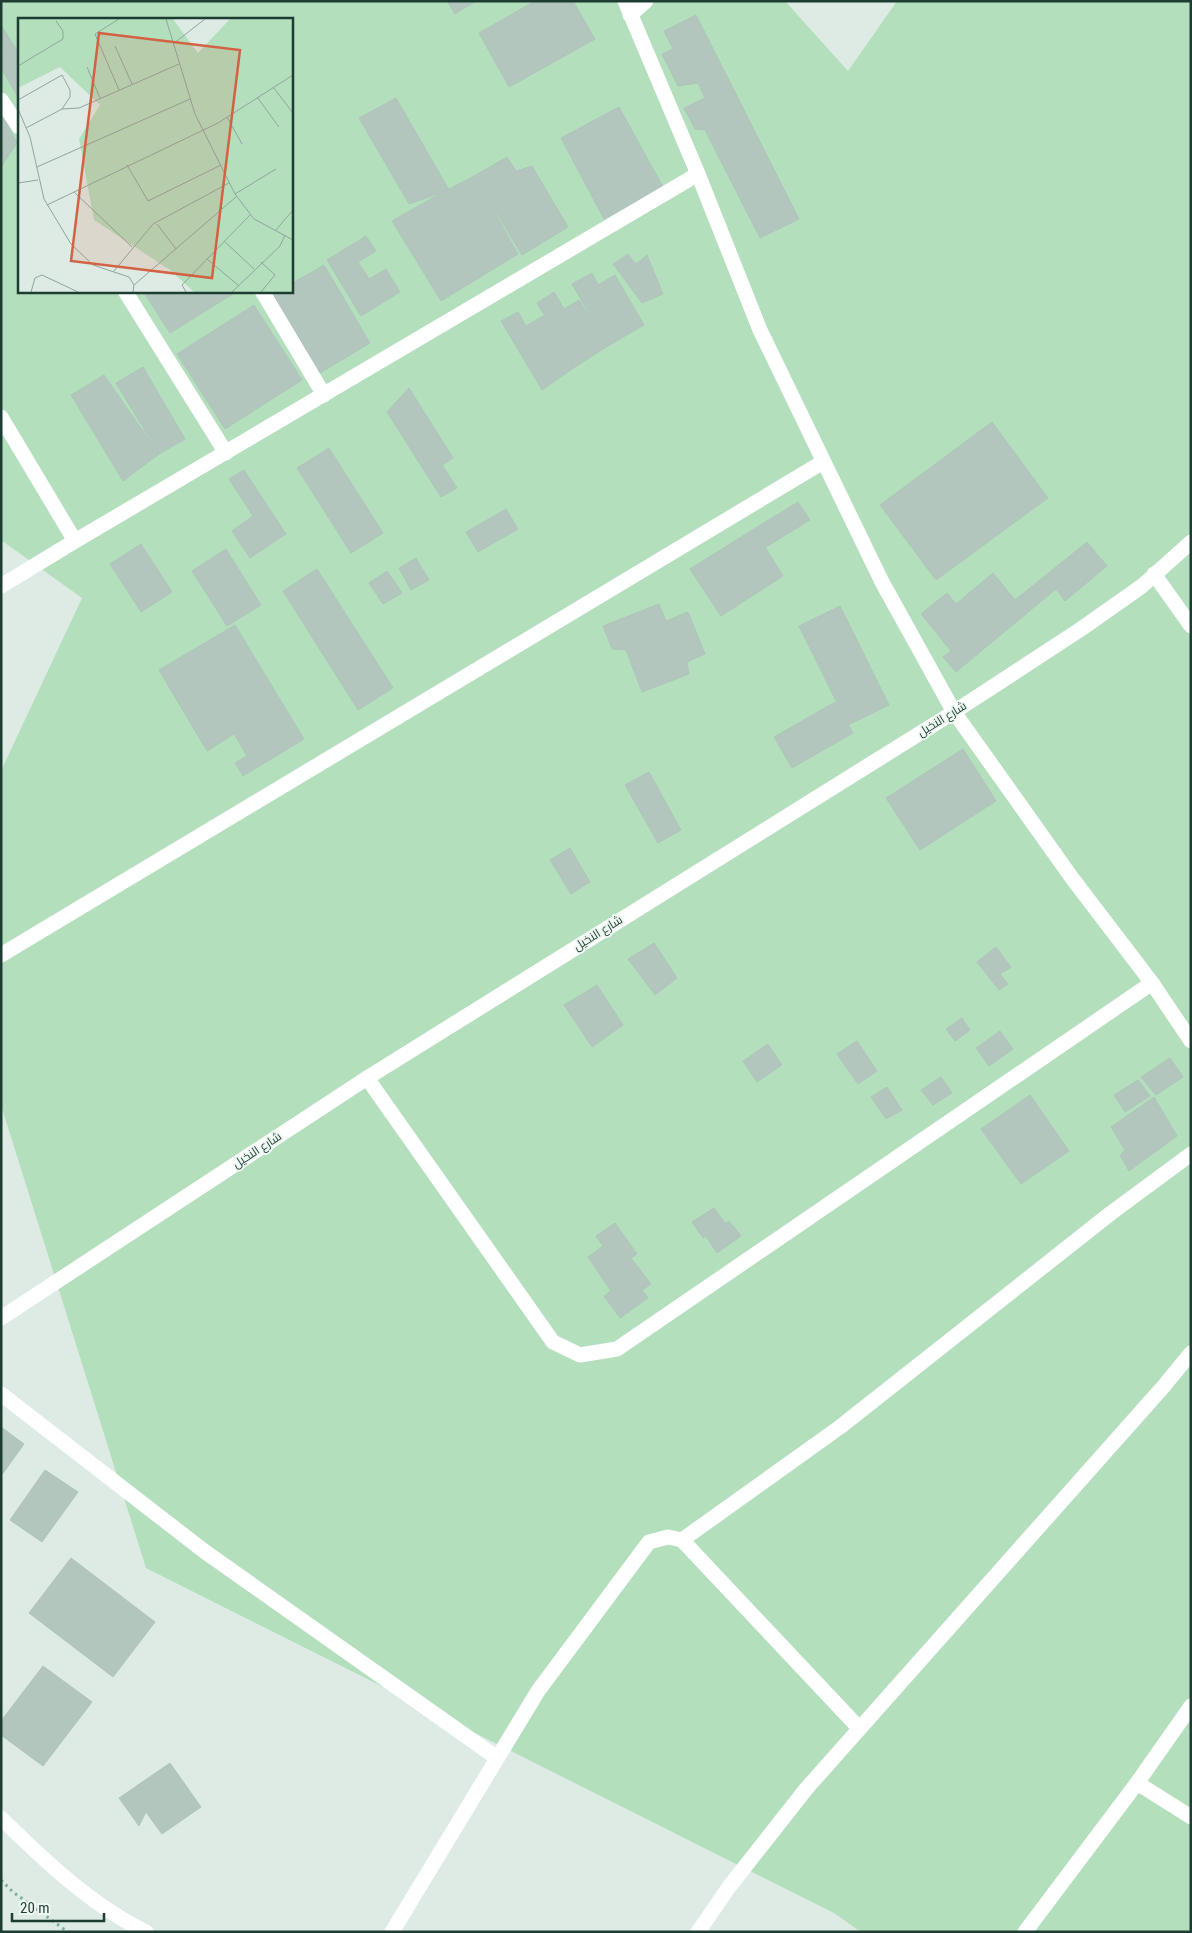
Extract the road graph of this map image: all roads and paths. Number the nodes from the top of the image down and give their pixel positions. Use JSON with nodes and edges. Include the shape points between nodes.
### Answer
{"nodes":[{"id":1,"x":646,"y":1,"type":"edge"},
{"id":2,"x":628,"y":8,"type":"edge"},
{"id":3,"x":1,"y":100,"type":"edge"},
{"id":4,"x":18,"y":126,"type":"edge"},
{"id":5,"x":698,"y":174,"type":"junction"},
{"id":6,"x":126,"y":292,"type":"edge"},
{"id":7,"x":263,"y":292,"type":"edge"},
{"id":8,"x":324,"y":395,"type":"junction"},
{"id":9,"x":1,"y":417,"type":"edge"},
{"id":10,"x":226,"y":453,"type":"junction"},
{"id":11,"x":823,"y":462,"type":"junction"},
{"id":12,"x":75,"y":541,"type":"junction"},
{"id":13,"x":1191,"y":542,"type":"edge"},
{"id":14,"x":1154,"y":574,"type":"junction"},
{"id":15,"x":1,"y":586,"type":"edge"},
{"id":16,"x":1191,"y":626,"type":"edge"},
{"id":17,"x":954,"y":712,"type":"junction"},
{"id":18,"x":1,"y":955,"type":"edge"},
{"id":19,"x":1152,"y":983,"type":"junction"},
{"id":20,"x":1191,"y":1041,"type":"edge"},
{"id":21,"x":367,"y":1078,"type":"junction"},
{"id":22,"x":1191,"y":1154,"type":"edge"},
{"id":23,"x":1,"y":1318,"type":"edge"},
{"id":24,"x":1191,"y":1353,"type":"edge"},
{"id":25,"x":1,"y":1394,"type":"edge"},
{"id":26,"x":682,"y":1540,"type":"junction"},
{"id":27,"x":1191,"y":1706,"type":"edge"},
{"id":28,"x":859,"y":1728,"type":"junction"},
{"id":29,"x":497,"y":1758,"type":"junction"},
{"id":30,"x":1137,"y":1783,"type":"junction"},
{"id":31,"x":1191,"y":1817,"type":"edge"},
{"id":32,"x":1,"y":1818,"type":"edge"},
{"id":33,"x":1,"y":1880,"type":"edge"},
{"id":34,"x":68,"y":1932,"type":"edge"},
{"id":35,"x":146,"y":1932,"type":"edge"},
{"id":36,"x":392,"y":1932,"type":"edge"},
{"id":37,"x":698,"y":1932,"type":"edge"},
{"id":38,"x":1025,"y":1932,"type":"edge"}],
"edges":[{"from":1,"to":2,"type":"street"},
{"from":2,"to":5,"type":"street"},
{"from":3,"to":4,"type":"street"},
{"from":5,"to":8,"type":"street"},
{"from":5,"to":11,"type":"street","via":[[760,330]]},
{"from":6,"to":10,"type":"street"},
{"from":7,"to":8,"type":"street"},
{"from":8,"to":10,"type":"street"},
{"from":9,"to":12,"type":"street"},
{"from":10,"to":12,"type":"street"},
{"from":11,"to":17,"type":"street","via":[[882,582]]},
{"from":11,"to":18,"type":"street"},
{"from":12,"to":15,"type":"street"},
{"from":13,"to":14,"type":"street","name":"شارع النخيل"},
{"from":14,"to":16,"type":"street"},
{"from":14,"to":17,"type":"street","name":"شارع النخيل","via":[[1081,629]]},
{"from":17,"to":19,"type":"street","via":[[1072,878]]},
{"from":17,"to":21,"type":"street","name":"شارع النخيل"},
{"from":19,"to":20,"type":"street"},
{"from":19,"to":21,"type":"street","via":[[616,1349],[580,1355],[553,1342]]},
{"from":21,"to":23,"type":"street","name":"شارع النخيل"},
{"from":22,"to":26,"type":"street","via":[[1111,1213],[840,1427]]},
{"from":24,"to":28,"type":"street"},
{"from":25,"to":29,"type":"street","via":[[204,1551]]},
{"from":26,"to":28,"type":"street"},
{"from":26,"to":29,"type":"street","via":[[668,1538],[649,1542],[538,1691]]},
{"from":27,"to":30,"type":"street"},
{"from":28,"to":37,"type":"street","via":[[728,1887]]},
{"from":29,"to":36,"type":"street"},
{"from":30,"to":31,"type":"street"},
{"from":30,"to":38,"type":"street"},
{"from":32,"to":35,"type":"street","via":[[48,1864],[122,1920]]},
{"from":33,"to":34,"type":"path"}]}
